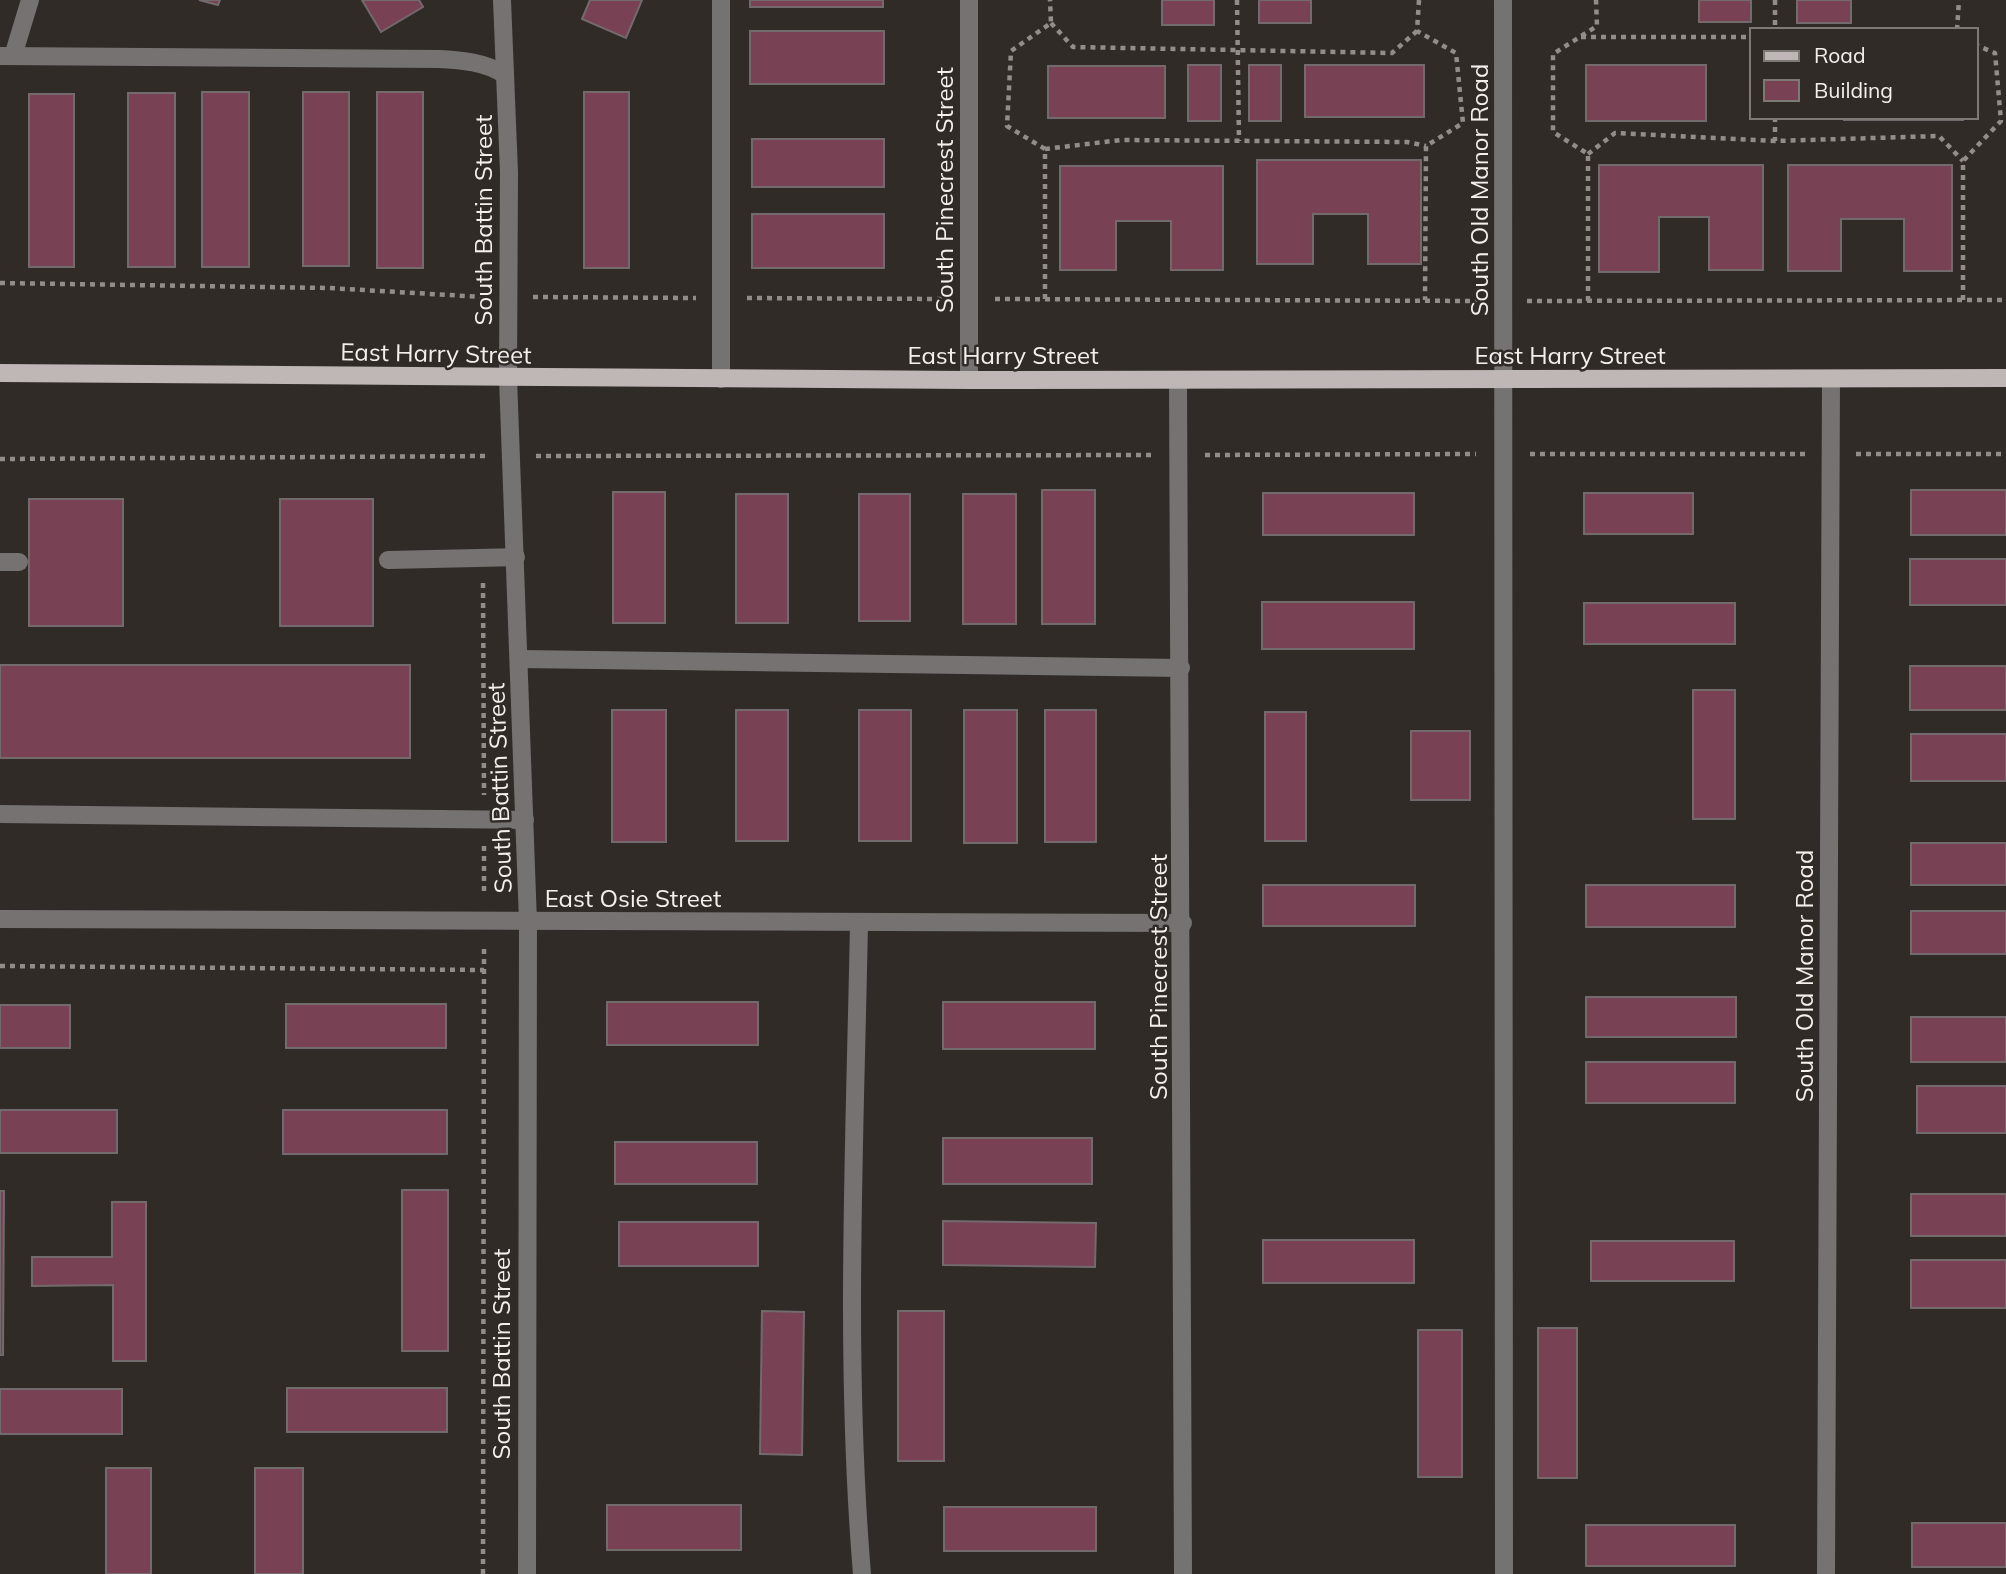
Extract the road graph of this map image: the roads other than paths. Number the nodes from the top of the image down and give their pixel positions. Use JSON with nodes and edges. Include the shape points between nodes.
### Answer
{"nodes":[{"id":1,"x":30,"y":0,"type":"edge"},
{"id":2,"x":502,"y":0,"type":"edge"},
{"id":3,"x":721,"y":0,"type":"edge"},
{"id":4,"x":969,"y":0,"type":"edge"},
{"id":5,"x":1503,"y":0,"type":"edge"},
{"id":6,"x":7,"y":56,"type":"edge"},
{"id":7,"x":505,"y":75,"type":"junction"},
{"id":8,"x":0,"y":373,"type":"edge"},
{"id":9,"x":508,"y":378,"type":"junction"},
{"id":10,"x":2006,"y":378,"type":"edge"},
{"id":11,"x":721,"y":379,"type":"junction"},
{"id":12,"x":1504,"y":379,"type":"junction"},
{"id":13,"x":1831,"y":379,"type":"junction"},
{"id":14,"x":969,"y":380,"type":"junction"},
{"id":15,"x":1178,"y":380,"type":"junction"},
{"id":16,"x":516,"y":557,"type":"junction"},
{"id":17,"x":388,"y":560,"type":"dead end"},
{"id":18,"x":0,"y":562,"type":"edge"},
{"id":19,"x":19,"y":562,"type":"dead end"},
{"id":20,"x":520,"y":659,"type":"junction"},
{"id":21,"x":1181,"y":668,"type":"junction"},
{"id":22,"x":0,"y":814,"type":"edge"},
{"id":23,"x":525,"y":820,"type":"junction"},
{"id":24,"x":0,"y":919,"type":"edge"},
{"id":25,"x":528,"y":922,"type":"junction"},
{"id":26,"x":859,"y":923,"type":"junction"},
{"id":27,"x":1183,"y":923,"type":"junction"},
{"id":28,"x":527,"y":1574,"type":"edge"},
{"id":29,"x":862,"y":1574,"type":"edge"},
{"id":30,"x":1184,"y":1574,"type":"edge"},
{"id":31,"x":1504,"y":1574,"type":"edge"},
{"id":32,"x":1826,"y":1574,"type":"edge"}],
"edges":[{"from":1,"to":6,"type":"street"},
{"from":2,"to":7,"type":"street","name":"South Battin Street"},
{"from":3,"to":11,"type":"street"},
{"from":4,"to":14,"type":"street","name":"South Pinecrest Street"},
{"from":5,"to":12,"type":"street","name":"South Old Manor Road"},
{"from":6,"to":7,"type":"street","via":[[438,59],[464,60]]},
{"from":7,"to":9,"type":"street","name":"South Battin Street"},
{"from":8,"to":9,"type":"main road","name":"East Harry Street"},
{"from":9,"to":11,"type":"main road","name":"East Harry Street"},
{"from":9,"to":16,"type":"street","name":"South Battin Street"},
{"from":10,"to":13,"type":"main road","name":"East Harry Street"},
{"from":11,"to":14,"type":"main road","name":"East Harry Street"},
{"from":12,"to":13,"type":"main road","name":"East Harry Street"},
{"from":12,"to":15,"type":"main road","name":"East Harry Street"},
{"from":12,"to":31,"type":"street","name":"South Old Manor Road"},
{"from":13,"to":32,"type":"street","name":"South Old Manor Road"},
{"from":14,"to":15,"type":"main road","name":"East Harry Street"},
{"from":15,"to":21,"type":"street","name":"South Pinecrest Street"},
{"from":16,"to":17,"type":"street"},
{"from":16,"to":20,"type":"street","name":"South Battin Street"},
{"from":18,"to":19,"type":"street"},
{"from":20,"to":21,"type":"street"},
{"from":20,"to":23,"type":"street","name":"South Battin Street"},
{"from":21,"to":27,"type":"street","name":"South Pinecrest Street"},
{"from":22,"to":23,"type":"street"},
{"from":23,"to":25,"type":"street","name":"South Battin Street"},
{"from":24,"to":25,"type":"street","name":"East Osie Street"},
{"from":25,"to":26,"type":"street","name":"East Osie Street"},
{"from":25,"to":28,"type":"street","name":"South Battin Street"},
{"from":26,"to":27,"type":"street","name":"East Osie Street"},
{"from":26,"to":29,"type":"street","via":[[854,1244],[856,1500]]},
{"from":27,"to":30,"type":"street","name":"South Pinecrest Street"}]}
